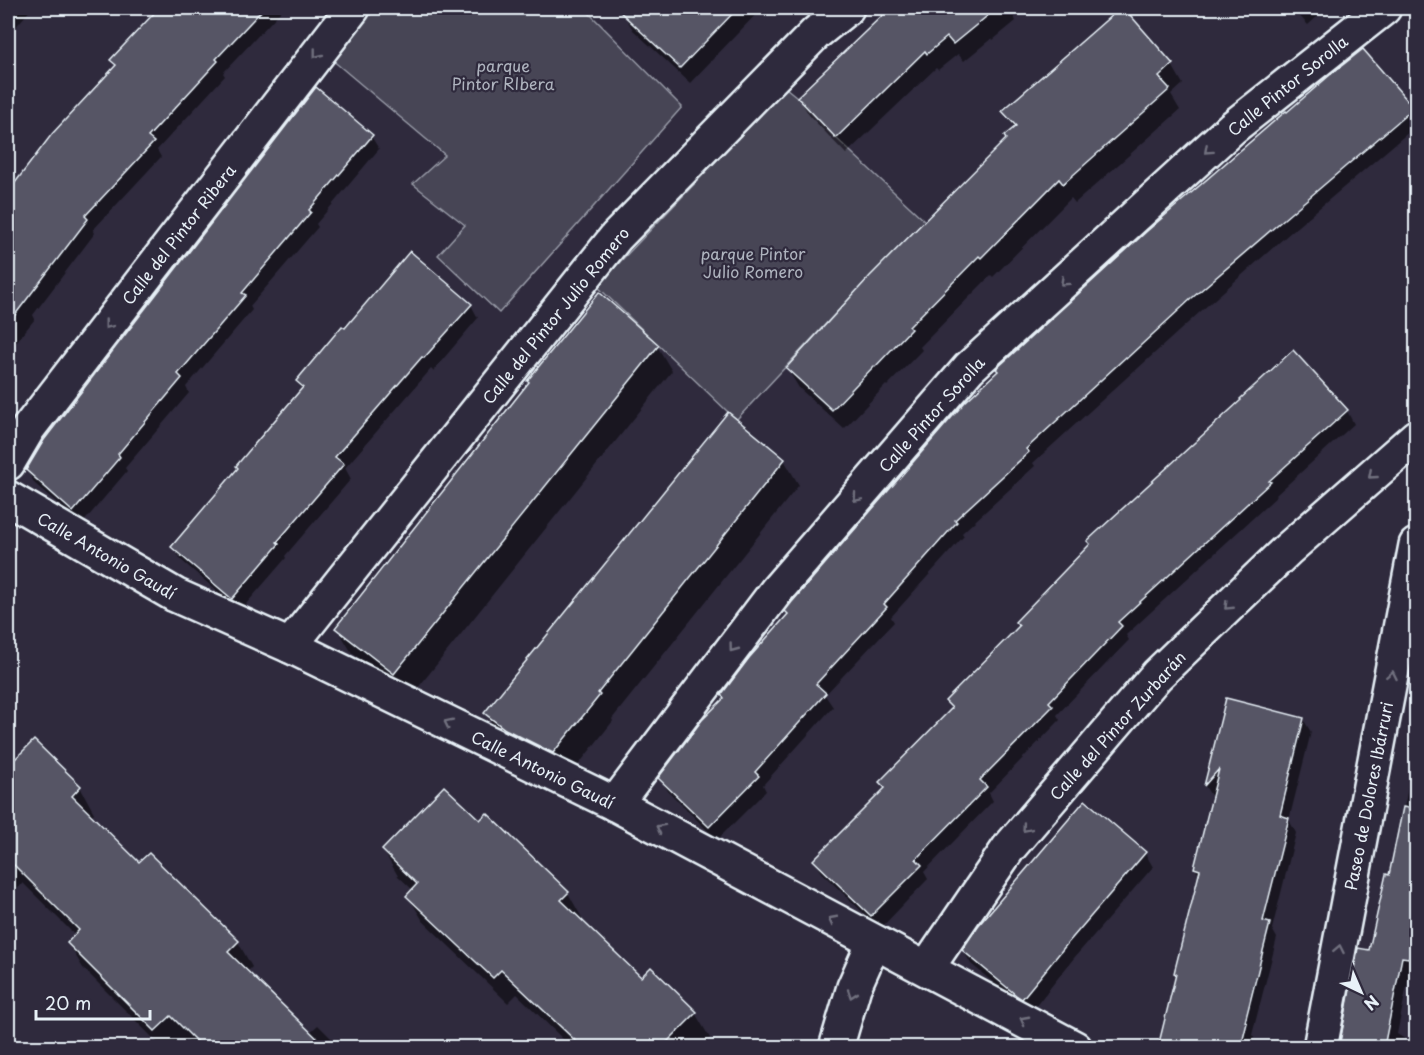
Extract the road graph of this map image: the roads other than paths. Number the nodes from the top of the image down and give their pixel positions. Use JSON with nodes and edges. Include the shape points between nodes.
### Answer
{"nodes":[{"id":1,"x":353,"y":8,"type":"edge"},
{"id":2,"x":848,"y":8,"type":"edge"},
{"id":3,"x":1384,"y":8,"type":"edge"},
{"id":4,"x":1416,"y":437,"type":"edge"},
{"id":5,"x":8,"y":463,"type":"edge"},
{"id":6,"x":9,"y":497,"type":"edge"},
{"id":7,"x":1416,"y":545,"type":"edge"},
{"id":8,"x":290,"y":646,"type":"junction"},
{"id":9,"x":615,"y":804,"type":"junction"},
{"id":10,"x":874,"y":942,"type":"junction"},
{"id":11,"x":927,"y":968,"type":"junction"},
{"id":12,"x":836,"y":1047,"type":"edge"},
{"id":13,"x":1075,"y":1047,"type":"edge"},
{"id":14,"x":1320,"y":1047,"type":"edge"}],
"edges":[{"from":1,"to":5,"type":"street","name":"Calle del Pintor Ribera","one_way":true,"via":[[28,429]]},
{"from":2,"to":8,"type":"street","name":"Calle del Pintor Julio Romero","via":[[816,33],[616,237]]},
{"from":3,"to":9,"type":"street","name":"Calle Pintor Sorolla","one_way":true,"via":[[1232,128],[969,368],[777,590]]},
{"from":4,"to":11,"type":"street","name":"Calle del Pintor Zurbarán","one_way":true,"via":[[1287,550],[1157,675],[1008,849]]},
{"from":6,"to":8,"type":"street","name":"Calle Antonio Gaudí","via":[[176,595]]},
{"from":14,"to":7,"type":"street","name":"Paseo de Dolores Ibárruri","one_way":true},
{"from":9,"to":8,"type":"street","name":"Calle Antonio Gaudí","one_way":true},
{"from":10,"to":9,"type":"street","name":"Calle Antonio Gaudí","one_way":true},
{"from":10,"to":11,"type":"street","name":"Calle Antonio Gaudí"},
{"from":10,"to":12,"type":"street","one_way":true,"via":[[854,987]]},
{"from":13,"to":11,"type":"street","name":"Calle Antonio Gaudí","one_way":true}]}
